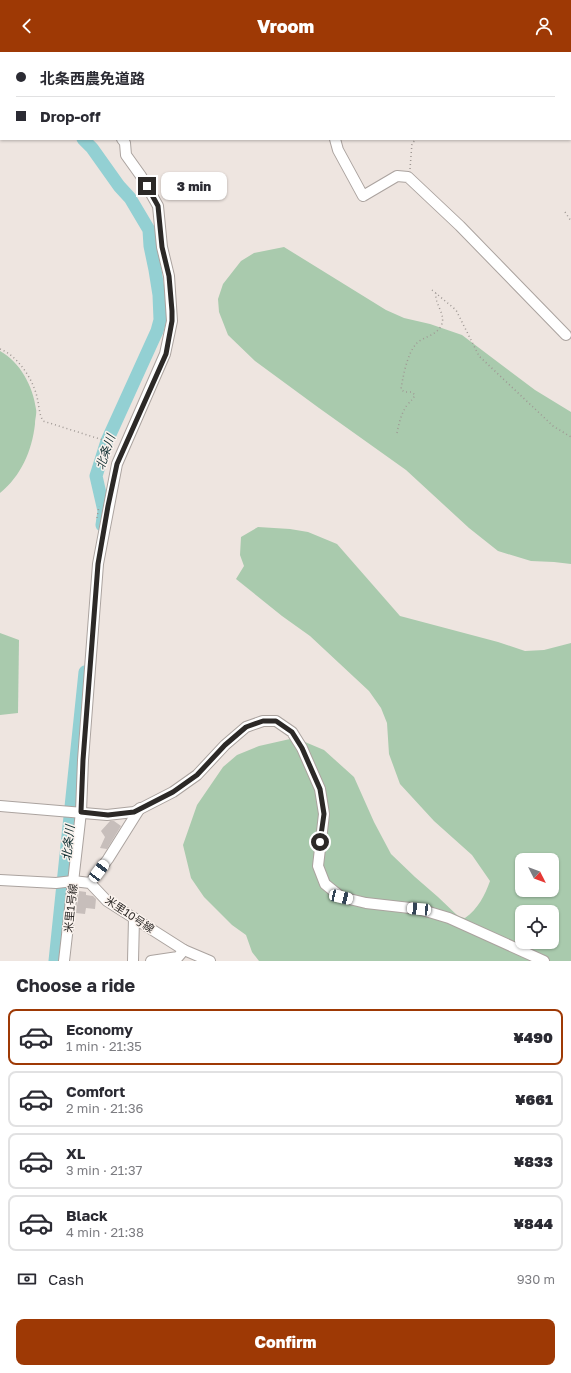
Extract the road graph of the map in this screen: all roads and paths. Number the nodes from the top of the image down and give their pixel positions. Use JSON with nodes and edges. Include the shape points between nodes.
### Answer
{"nodes":[{"id":1,"x":123,"y":140,"type":"edge"},
{"id":2,"x":335,"y":140,"type":"edge"},
{"id":3,"x":416,"y":140,"type":"edge"},
{"id":4,"x":408,"y":177,"type":"junction"},
{"id":5,"x":565,"y":212,"type":"dead end"},
{"id":6,"x":571,"y":221,"type":"edge"},
{"id":7,"x":432,"y":290,"type":"dead end"},
{"id":8,"x":436,"y":293,"type":"junction"},
{"id":9,"x":566,"y":335,"type":"dead end"},
{"id":10,"x":0,"y":349,"type":"edge"},
{"id":11,"x":397,"y":433,"type":"dead end"},
{"id":12,"x":571,"y":437,"type":"edge"},
{"id":13,"x":111,"y":457,"type":"dead end"},
{"id":14,"x":101,"y":500,"type":"dead end"},
{"id":15,"x":97,"y":521,"type":"dead end"},
{"id":16,"x":0,"y":806,"type":"edge"},
{"id":17,"x":140,"y":808,"type":"junction"},
{"id":18,"x":81,"y":812,"type":"junction"},
{"id":19,"x":0,"y":880,"type":"edge"},
{"id":20,"x":73,"y":881,"type":"junction"},
{"id":21,"x":90,"y":882,"type":"junction"},
{"id":22,"x":134,"y":918,"type":"junction"},
{"id":23,"x":184,"y":950,"type":"junction"},
{"id":24,"x":64,"y":961,"type":"edge"},
{"id":25,"x":133,"y":961,"type":"edge"},
{"id":26,"x":151,"y":961,"type":"edge"},
{"id":27,"x":210,"y":961,"type":"edge"},
{"id":28,"x":544,"y":961,"type":"edge"}],
"edges":[{"from":1,"to":18,"type":"street","name":"米里1号線","via":[[126,155],[158,206],[162,247],[169,276],[172,321],[166,354],[117,464],[98,564]]},
{"from":2,"to":4,"type":"street","via":[[363,196],[397,176]]},
{"from":3,"to":4,"type":"path","via":[[412,143]]},
{"from":4,"to":9,"type":"street"},
{"from":5,"to":6,"type":"path"},
{"from":7,"to":8,"type":"path"},
{"from":8,"to":11,"type":"path","via":[[435,297],[443,318],[441,326],[416,344],[412,352],[401,389],[415,394],[400,419]]},
{"from":8,"to":12,"type":"path","via":[[456,310],[479,356],[553,426]]},
{"from":10,"to":13,"type":"path","via":[[14,358],[26,372],[38,397],[42,421],[103,440],[111,445]]},
{"from":14,"to":15,"type":"path"},
{"from":16,"to":18,"type":"street"},
{"from":17,"to":18,"type":"street","via":[[134,812],[108,815]]},
{"from":17,"to":21,"type":"street"},
{"from":17,"to":28,"type":"street","via":[[173,792],[197,775],[246,727],[263,721],[276,721],[292,732],[320,789],[324,814],[318,866],[326,884],[341,897],[366,903],[419,909],[449,918]]},
{"from":18,"to":20,"type":"street","name":"米里1号線"},
{"from":19,"to":20,"type":"street","via":[[56,883]]},
{"from":20,"to":21,"type":"street"},
{"from":20,"to":24,"type":"street","name":"米里1号線"},
{"from":21,"to":22,"type":"street","name":"米里10号線","via":[[107,901]]},
{"from":22,"to":23,"type":"street","name":"米里10号線"},
{"from":22,"to":25,"type":"street"},
{"from":23,"to":26,"type":"street","via":[[178,957]]},
{"from":23,"to":27,"type":"street","name":"米里10号線"}]}
